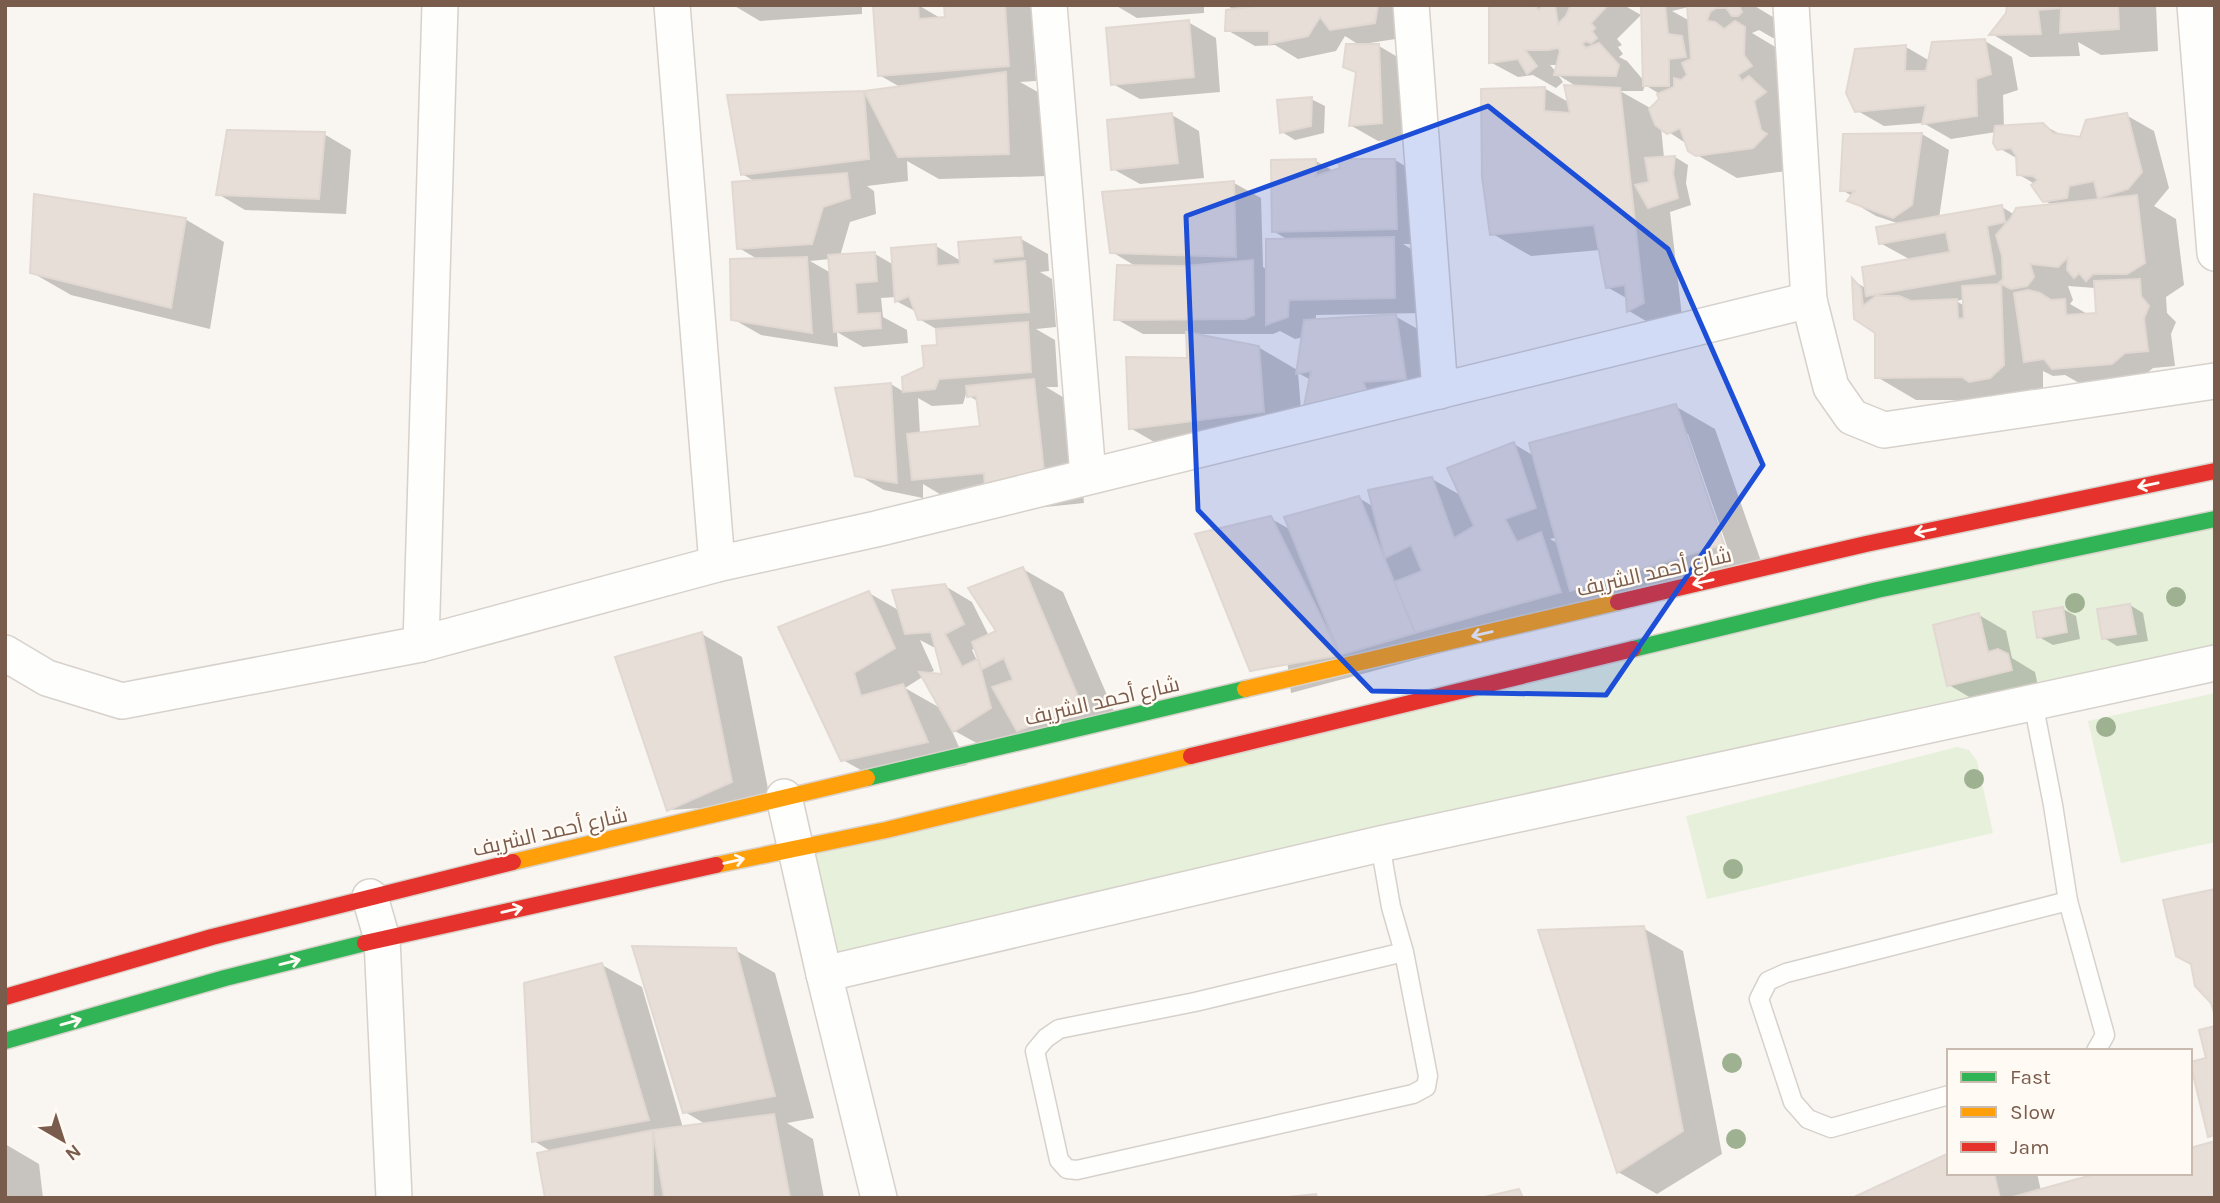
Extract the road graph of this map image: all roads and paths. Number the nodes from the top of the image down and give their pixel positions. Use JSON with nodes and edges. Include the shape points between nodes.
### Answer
{"nodes":[{"id":1,"x":440,"y":5,"type":"edge"},
{"id":2,"x":672,"y":5,"type":"edge"},
{"id":3,"x":1049,"y":5,"type":"edge"},
{"id":4,"x":1411,"y":5,"type":"edge"},
{"id":5,"x":1791,"y":5,"type":"edge"},
{"id":6,"x":2202,"y":24,"type":"edge"},
{"id":7,"x":2215,"y":253,"type":"edge"},
{"id":8,"x":1808,"y":300,"type":"junction"},
{"id":9,"x":2215,"y":381,"type":"edge"},
{"id":10,"x":1440,"y":391,"type":"junction"},
{"id":11,"x":2215,"y":471,"type":"edge"},
{"id":12,"x":1088,"y":475,"type":"junction"},
{"id":13,"x":2215,"y":519,"type":"edge"},
{"id":14,"x":717,"y":564,"type":"junction"},
{"id":15,"x":421,"y":644,"type":"junction"},
{"id":16,"x":5,"y":653,"type":"edge"},
{"id":17,"x":2215,"y":663,"type":"edge"},
{"id":18,"x":2032,"y":702,"type":"junction"},
{"id":19,"x":784,"y":797,"type":"junction"},
{"id":20,"x":1380,"y":844,"type":"junction"},
{"id":21,"x":795,"y":847,"type":"junction"},
{"id":22,"x":370,"y":897,"type":"junction"},
{"id":23,"x":2068,"y":901,"type":"junction"},
{"id":24,"x":382,"y":939,"type":"junction"},
{"id":25,"x":1404,"y":952,"type":"junction"},
{"id":26,"x":824,"y":974,"type":"junction"},
{"id":27,"x":5,"y":997,"type":"edge"},
{"id":28,"x":5,"y":1041,"type":"edge"},
{"id":29,"x":2097,"y":1049,"type":"edge"},
{"id":30,"x":1947,"y":1097,"type":"edge"},
{"id":31,"x":394,"y":1198,"type":"edge"},
{"id":32,"x":879,"y":1198,"type":"edge"}],
"edges":[{"from":1,"to":15,"type":"street"},
{"from":2,"to":14,"type":"street"},
{"from":3,"to":12,"type":"street"},
{"from":4,"to":10,"type":"street"},
{"from":5,"to":8,"type":"street"},
{"from":6,"to":7,"type":"street"},
{"from":8,"to":9,"type":"street","via":[[1831,387],[1852,417],[1884,430]]},
{"from":8,"to":10,"type":"street"},
{"from":10,"to":12,"type":"street"},
{"from":11,"to":19,"type":"street","name":"شارع أحمد الشريف","one_way":true,"via":[[1866,544]]},
{"from":12,"to":14,"type":"street"},
{"from":13,"to":21,"type":"street","via":[[1877,590],[886,830]]},
{"from":14,"to":15,"type":"street"},
{"from":15,"to":16,"type":"street","via":[[122,701],[47,678]]},
{"from":17,"to":18,"type":"street"},
{"from":18,"to":20,"type":"street"},
{"from":18,"to":23,"type":"lane"},
{"from":19,"to":21,"type":"street"},
{"from":19,"to":22,"type":"street","name":"شارع أحمد الشريف"},
{"from":20,"to":25,"type":"lane"},
{"from":20,"to":26,"type":"street"},
{"from":24,"to":21,"type":"street","one_way":true},
{"from":21,"to":26,"type":"street"},
{"from":22,"to":24,"type":"street"},
{"from":22,"to":27,"type":"street","name":"شارع أحمد الشريف"},
{"from":23,"to":29,"type":"lane","via":[[2105,1035]]},
{"from":23,"to":30,"type":"lane","via":[[1768,981],[1759,999],[1793,1102],[1808,1119],[1831,1128]]},
{"from":28,"to":24,"type":"street","one_way":true},
{"from":24,"to":31,"type":"street"},
{"from":25,"to":25,"type":"lane","via":[[1428,1076],[1426,1087],[1413,1094],[1077,1170],[1059,1160],[1035,1051],[1059,1029]]},
{"from":26,"to":32,"type":"street"}]}
